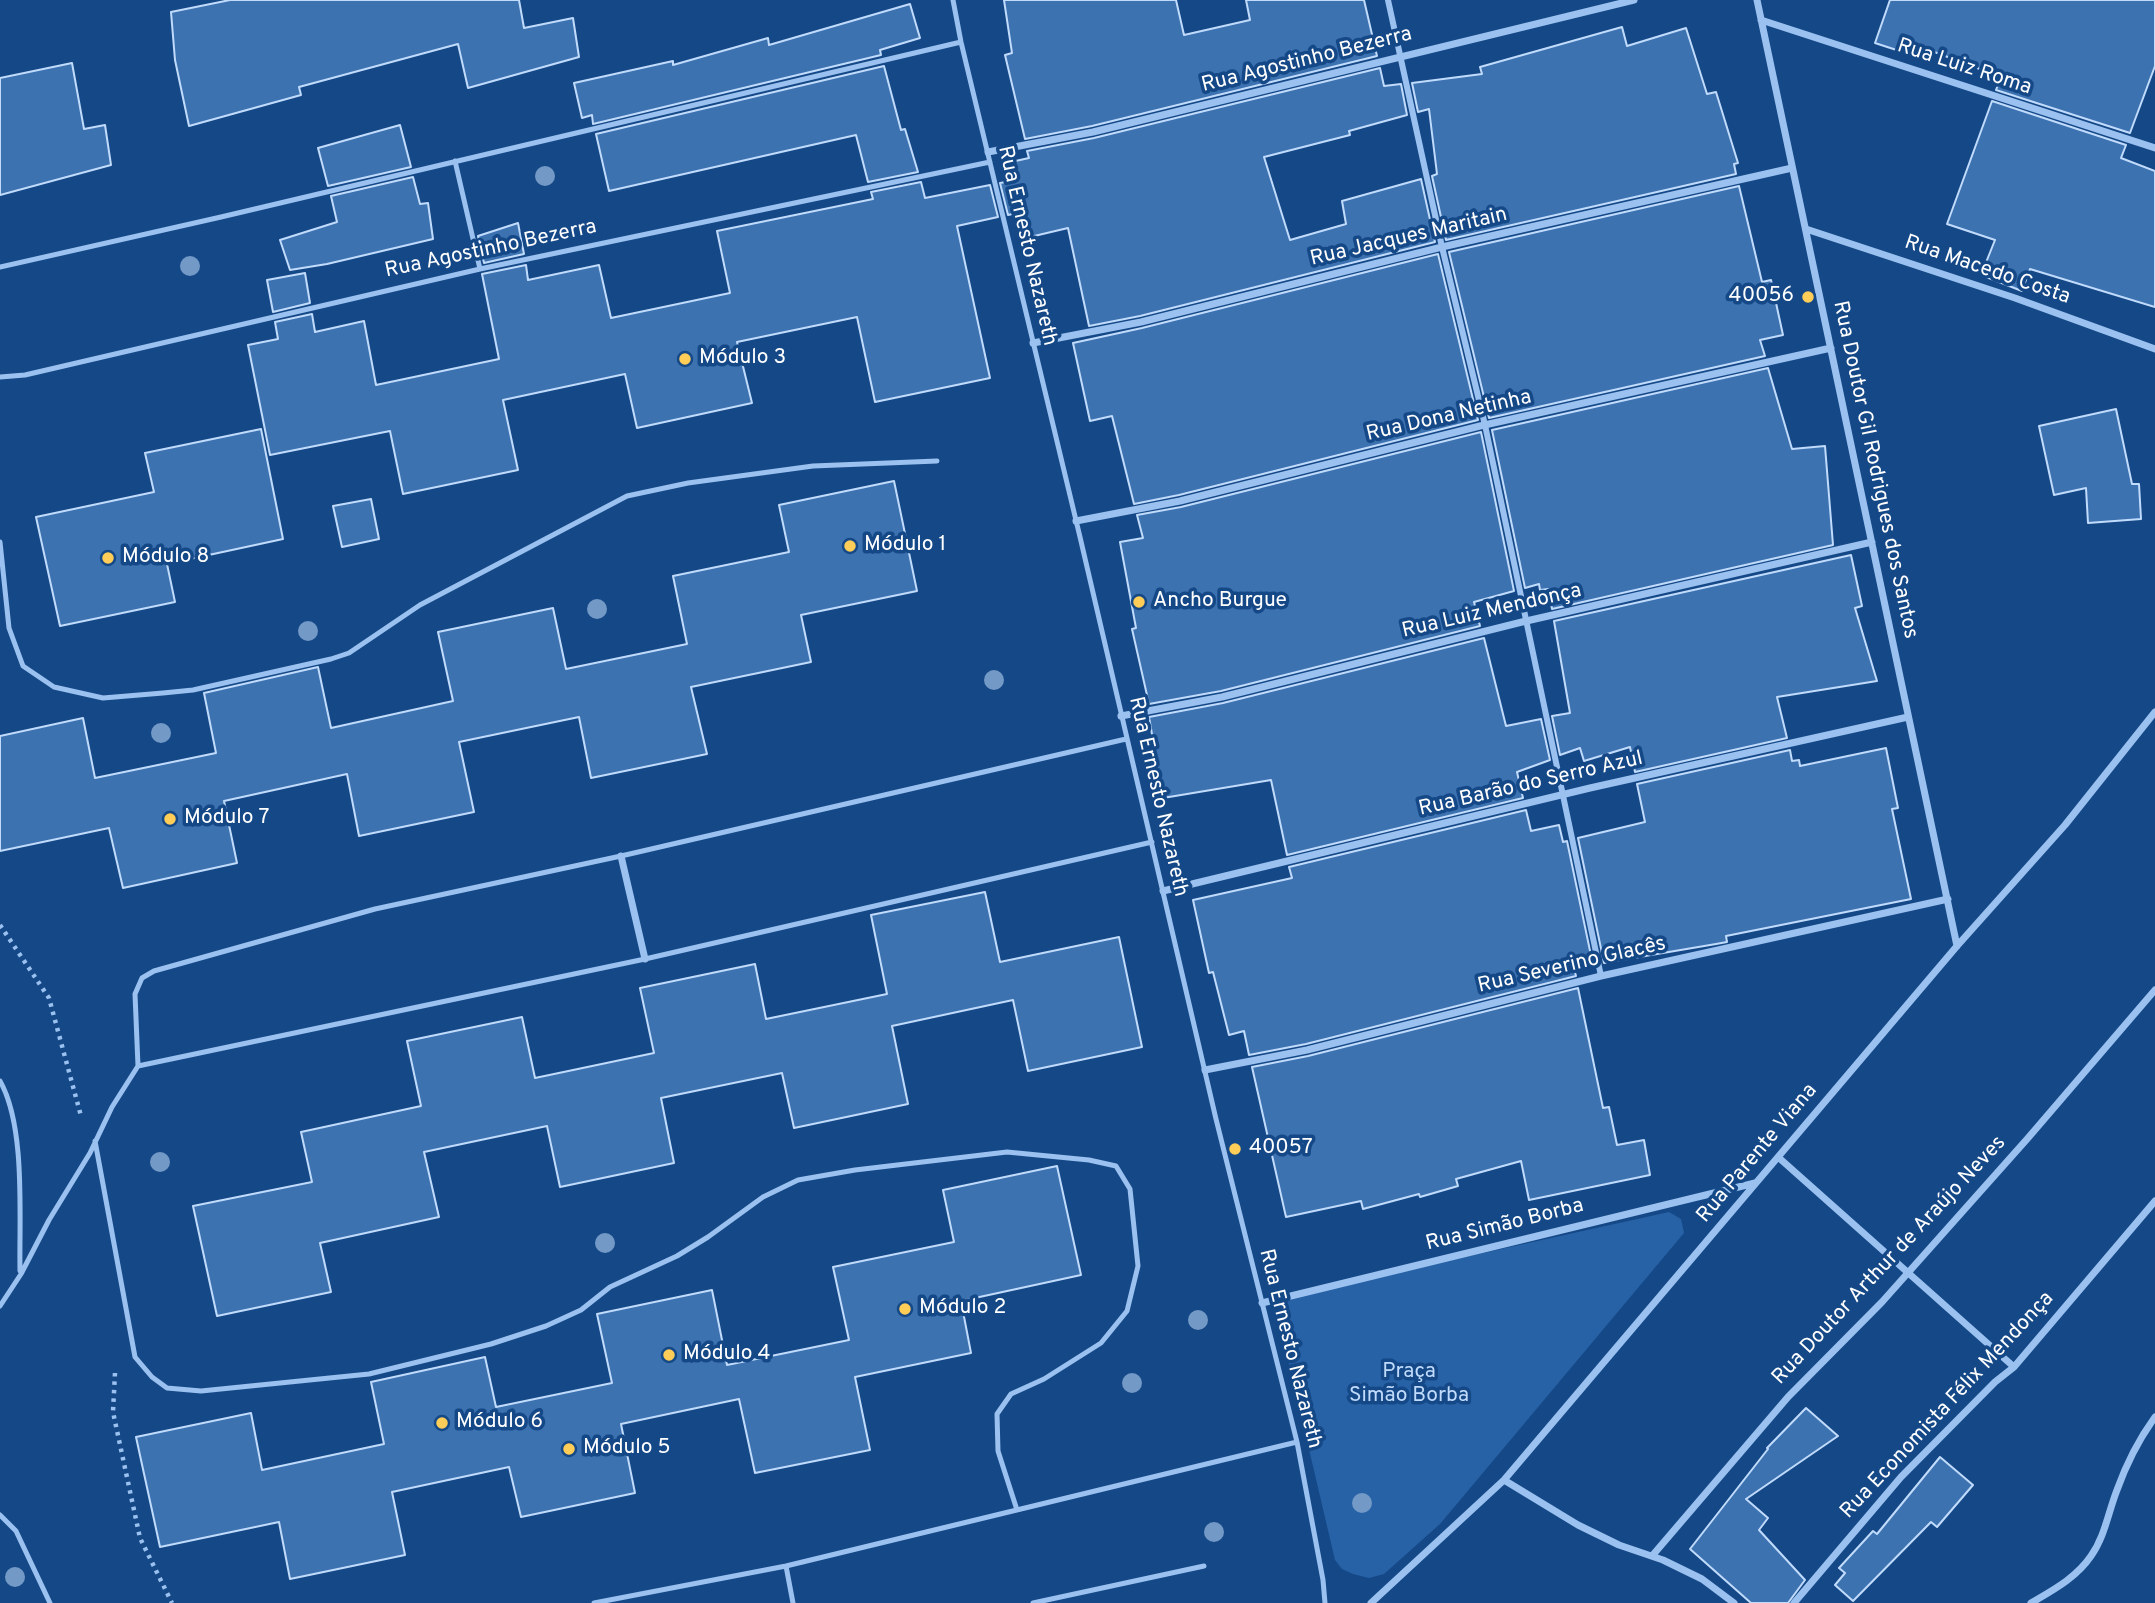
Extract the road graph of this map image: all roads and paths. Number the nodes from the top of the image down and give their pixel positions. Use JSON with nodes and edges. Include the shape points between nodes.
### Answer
{"nodes":[{"id":1,"x":953,"y":0,"type":"edge"},
{"id":2,"x":1388,"y":0,"type":"edge"},
{"id":3,"x":1634,"y":0,"type":"edge"},
{"id":4,"x":1757,"y":0,"type":"edge"},
{"id":5,"x":1761,"y":20,"type":"junction"},
{"id":6,"x":961,"y":43,"type":"junction"},
{"id":7,"x":1402,"y":56,"type":"junction"},
{"id":8,"x":2155,"y":148,"type":"edge"},
{"id":9,"x":988,"y":152,"type":"junction"},
{"id":10,"x":455,"y":161,"type":"junction"},
{"id":11,"x":990,"y":162,"type":"junction"},
{"id":12,"x":1792,"y":168,"type":"junction"},
{"id":13,"x":1806,"y":229,"type":"junction"},
{"id":14,"x":1442,"y":247,"type":"junction"},
{"id":15,"x":0,"y":267,"type":"edge"},
{"id":16,"x":480,"y":269,"type":"junction"},
{"id":17,"x":1033,"y":343,"type":"junction"},
{"id":18,"x":1830,"y":348,"type":"junction"},
{"id":19,"x":2155,"y":349,"type":"edge"},
{"id":20,"x":0,"y":377,"type":"edge"},
{"id":21,"x":1485,"y":425,"type":"junction"},
{"id":22,"x":937,"y":461,"type":"dead end"},
{"id":23,"x":1076,"y":521,"type":"junction"},
{"id":24,"x":0,"y":542,"type":"edge"},
{"id":25,"x":1872,"y":542,"type":"junction"},
{"id":26,"x":1527,"y":621,"type":"junction"},
{"id":27,"x":2155,"y":712,"type":"edge"},
{"id":28,"x":1121,"y":716,"type":"junction"},
{"id":29,"x":1908,"y":717,"type":"junction"},
{"id":30,"x":1126,"y":739,"type":"junction"},
{"id":31,"x":1563,"y":795,"type":"junction"},
{"id":32,"x":1152,"y":842,"type":"junction"},
{"id":33,"x":621,"y":856,"type":"junction"},
{"id":34,"x":1163,"y":891,"type":"junction"},
{"id":35,"x":1948,"y":899,"type":"junction"},
{"id":36,"x":1957,"y":946,"type":"junction"},
{"id":37,"x":645,"y":959,"type":"junction"},
{"id":38,"x":1601,"y":976,"type":"junction"},
{"id":39,"x":2155,"y":990,"type":"edge"},
{"id":40,"x":138,"y":1066,"type":"junction"},
{"id":41,"x":1205,"y":1070,"type":"junction"},
{"id":42,"x":0,"y":1081,"type":"edge"},
{"id":43,"x":96,"y":1141,"type":"junction"},
{"id":44,"x":1778,"y":1157,"type":"junction"},
{"id":45,"x":1755,"y":1183,"type":"junction"},
{"id":46,"x":2155,"y":1201,"type":"edge"},
{"id":47,"x":1908,"y":1273,"type":"junction"},
{"id":48,"x":20,"y":1274,"type":"junction"},
{"id":49,"x":1262,"y":1303,"type":"junction"},
{"id":50,"x":0,"y":1306,"type":"edge"},
{"id":51,"x":2014,"y":1367,"type":"junction"},
{"id":52,"x":2155,"y":1418,"type":"edge"},
{"id":53,"x":1297,"y":1442,"type":"junction"},
{"id":54,"x":1504,"y":1480,"type":"junction"},
{"id":55,"x":1017,"y":1510,"type":"junction"},
{"id":56,"x":0,"y":1515,"type":"edge"},
{"id":57,"x":1652,"y":1556,"type":"junction"},
{"id":58,"x":786,"y":1566,"type":"junction"},
{"id":59,"x":1203,"y":1566,"type":"dead end"},
{"id":60,"x":50,"y":1603,"type":"edge"},
{"id":61,"x":594,"y":1603,"type":"edge"},
{"id":62,"x":793,"y":1603,"type":"edge"},
{"id":63,"x":1033,"y":1603,"type":"edge"},
{"id":64,"x":1325,"y":1603,"type":"edge"},
{"id":65,"x":1371,"y":1603,"type":"edge"},
{"id":66,"x":1734,"y":1603,"type":"edge"},
{"id":67,"x":1794,"y":1603,"type":"edge"},
{"id":68,"x":2031,"y":1603,"type":"edge"}],
"edges":[{"from":1,"to":6,"type":"lane","name":"Rua Ernesto Nazareth"},
{"from":2,"to":7,"type":"street"},
{"from":3,"to":7,"type":"street","name":"Rua Agostinho Bezerra"},
{"from":4,"to":5,"type":"street","name":"Rua Doutor Gil Rodrigues dos Santos"},
{"from":5,"to":8,"type":"street","name":"Rua Luiz Roma"},
{"from":5,"to":12,"type":"street","name":"Rua Doutor Gil Rodrigues dos Santos"},
{"from":6,"to":9,"type":"lane","name":"Rua Ernesto Nazareth"},
{"from":6,"to":10,"type":"lane"},
{"from":7,"to":9,"type":"street","name":"Rua Agostinho Bezerra","via":[[1093,132]]},
{"from":7,"to":14,"type":"street"},
{"from":9,"to":11,"type":"lane","name":"Rua Ernesto Nazareth"},
{"from":10,"to":15,"type":"lane"},
{"from":10,"to":16,"type":"lane"},
{"from":11,"to":16,"type":"lane","name":"Rua Agostinho Bezerra"},
{"from":11,"to":17,"type":"lane","name":"Rua Ernesto Nazareth"},
{"from":12,"to":13,"type":"street","name":"Rua Doutor Gil Rodrigues dos Santos"},
{"from":12,"to":14,"type":"street","name":"Rua Jacques Maritain"},
{"from":13,"to":18,"type":"street","name":"Rua Doutor Gil Rodrigues dos Santos"},
{"from":13,"to":19,"type":"street","name":"Rua Macedo Costa"},
{"from":14,"to":17,"type":"street","name":"Rua Jacques Maritain","via":[[1141,322]]},
{"from":14,"to":21,"type":"street"},
{"from":16,"to":20,"type":"lane","name":"Rua Agostinho Bezerra"},
{"from":17,"to":23,"type":"lane","name":"Rua Ernesto Nazareth"},
{"from":18,"to":21,"type":"street","name":"Rua Dona Netinha"},
{"from":18,"to":25,"type":"street","name":"Rua Doutor Gil Rodrigues dos Santos"},
{"from":21,"to":23,"type":"street","name":"Rua Dona Netinha","via":[[1180,501]]},
{"from":21,"to":26,"type":"street"},
{"from":22,"to":24,"type":"lane","via":[[813,466],[627,496],[419,605],[349,653],[163,693],[103,698],[54,687],[23,666],[9,628]]},
{"from":23,"to":28,"type":"lane","name":"Rua Ernesto Nazareth"},
{"from":25,"to":26,"type":"street","name":"Rua Luiz Mendonça"},
{"from":25,"to":29,"type":"street","name":"Rua Doutor Gil Rodrigues dos Santos"},
{"from":26,"to":28,"type":"street","name":"Rua Luiz Mendonça","via":[[1222,696]]},
{"from":26,"to":31,"type":"street"},
{"from":27,"to":36,"type":"street","name":"Rua Parente Viana","via":[[2065,825]]},
{"from":28,"to":30,"type":"lane","name":"Rua Ernesto Nazareth"},
{"from":29,"to":31,"type":"street","name":"Rua Barão do Serro Azul"},
{"from":29,"to":35,"type":"street","name":"Rua Doutor Gil Rodrigues dos Santos"},
{"from":30,"to":32,"type":"lane","name":"Rua Ernesto Nazareth"},
{"from":30,"to":33,"type":"lane"},
{"from":31,"to":34,"type":"street","name":"Rua Barão do Serro Azul"},
{"from":31,"to":38,"type":"street"},
{"from":32,"to":34,"type":"lane","name":"Rua Ernesto Nazareth"},
{"from":32,"to":37,"type":"lane"},
{"from":33,"to":37,"type":"street"},
{"from":33,"to":40,"type":"lane","via":[[375,909],[154,971],[142,978],[135,994]]},
{"from":34,"to":41,"type":"lane","name":"Rua Ernesto Nazareth"},
{"from":35,"to":36,"type":"street","name":"Rua Doutor Gil Rodrigues dos Santos"},
{"from":35,"to":38,"type":"street","name":"Rua Severino Glacês"},
{"from":36,"to":44,"type":"street","name":"Rua Parente Viana"},
{"from":37,"to":40,"type":"lane"},
{"from":38,"to":41,"type":"street","name":"Rua Severino Glacês","via":[[1307,1050]]},
{"from":39,"to":47,"type":"street","name":"Rua Doutor Arthur de Araújo Neves"},
{"from":40,"to":43,"type":"lane"},
{"from":41,"to":49,"type":"lane","name":"Rua Ernesto Nazareth"},
{"from":42,"to":48,"type":"lane","via":[[18,1141]]},
{"from":43,"to":48,"type":"lane"},
{"from":43,"to":55,"type":"lane","via":[[135,1357],[167,1388],[201,1391],[369,1374],[546,1326],[581,1310],[610,1287],[677,1256],[763,1197],[797,1180],[1007,1152],[1116,1166],[1130,1189],[1138,1266],[1127,1311],[1101,1343],[1011,1394],[997,1415],[998,1451]]},
{"from":44,"to":45,"type":"street","name":"Rua Parente Viana"},
{"from":44,"to":47,"type":"street"},
{"from":45,"to":49,"type":"street","name":"Rua Simão Borba"},
{"from":45,"to":54,"type":"street","name":"Rua Parente Viana"},
{"from":46,"to":51,"type":"street","name":"Rua Economista Félix Mendonça"},
{"from":47,"to":51,"type":"street"},
{"from":47,"to":57,"type":"street","name":"Rua Doutor Arthur de Araújo Neves","via":[[1788,1397]]},
{"from":48,"to":50,"type":"lane"},
{"from":49,"to":53,"type":"lane","name":"Rua Ernesto Nazareth"},
{"from":51,"to":67,"type":"street","name":"Rua Economista Félix Mendonça","via":[[1901,1477]]},
{"from":52,"to":68,"type":"street","via":[[2122,1479],[2092,1556],[2064,1584]]},
{"from":53,"to":55,"type":"lane"},
{"from":53,"to":64,"type":"lane","name":"Rua Ernesto Nazareth"},
{"from":54,"to":57,"type":"street","via":[[1578,1525]]},
{"from":54,"to":65,"type":"street","name":"Rua Parente Viana"},
{"from":55,"to":58,"type":"lane"},
{"from":56,"to":60,"type":"lane","via":[[16,1531]]},
{"from":57,"to":66,"type":"street","via":[[1702,1580]]},
{"from":58,"to":61,"type":"lane"},
{"from":58,"to":62,"type":"lane"},
{"from":59,"to":63,"type":"lane"}]}
